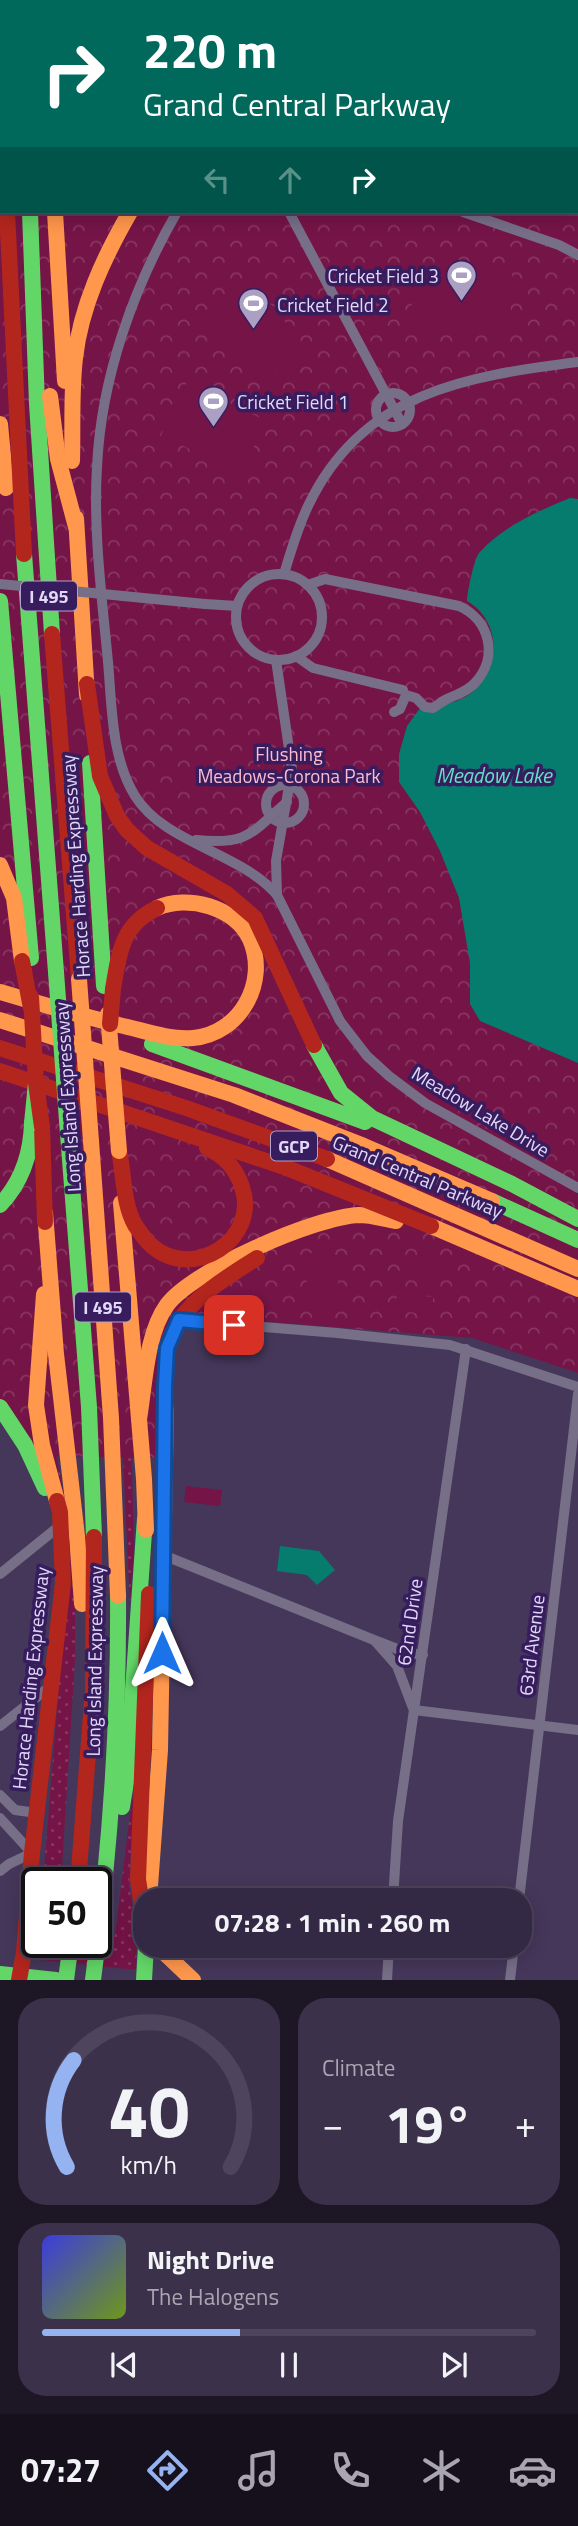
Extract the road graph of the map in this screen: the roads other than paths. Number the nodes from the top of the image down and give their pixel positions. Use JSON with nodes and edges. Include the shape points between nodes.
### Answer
{"nodes":[{"id":1,"x":8,"y":214,"type":"edge"},
{"id":2,"x":55,"y":214,"type":"edge"},
{"id":3,"x":129,"y":214,"type":"edge"},
{"id":4,"x":176,"y":214,"type":"edge"},
{"id":5,"x":290,"y":214,"type":"edge"},
{"id":6,"x":469,"y":214,"type":"edge"},
{"id":7,"x":30,"y":215,"type":"edge"},
{"id":8,"x":578,"y":255,"type":"edge"},
{"id":9,"x":578,"y":362,"type":"edge"},
{"id":10,"x":386,"y":395,"type":"junction"},
{"id":11,"x":407,"y":402,"type":"junction"},
{"id":12,"x":394,"y":410,"type":"junction"},
{"id":13,"x":378,"y":419,"type":"junction"},
{"id":14,"x":0,"y":424,"type":"edge"},
{"id":15,"x":402,"y":424,"type":"junction"},
{"id":16,"x":72,"y":461,"type":"junction"},
{"id":17,"x":76,"y":527,"type":"junction"},
{"id":18,"x":284,"y":574,"type":"junction"},
{"id":19,"x":0,"y":584,"type":"edge"},
{"id":20,"x":308,"y":585,"type":"junction"},
{"id":21,"x":0,"y":601,"type":"edge"},
{"id":22,"x":237,"y":607,"type":"junction"},
{"id":23,"x":296,"y":656,"type":"junction"},
{"id":24,"x":276,"y":660,"type":"junction"},
{"id":25,"x":87,"y":684,"type":"junction"},
{"id":26,"x":404,"y":690,"type":"dead end"},
{"id":27,"x":394,"y":712,"type":"dead end"},
{"id":28,"x":37,"y":724,"type":"junction"},
{"id":29,"x":290,"y":785,"type":"junction"},
{"id":30,"x":288,"y":803,"type":"junction"},
{"id":31,"x":270,"y":817,"type":"junction"},
{"id":32,"x":284,"y":823,"type":"junction"},
{"id":33,"x":191,"y":839,"type":"junction"},
{"id":34,"x":0,"y":865,"type":"edge"},
{"id":35,"x":276,"y":895,"type":"junction"},
{"id":36,"x":27,"y":963,"type":"junction"},
{"id":37,"x":108,"y":988,"type":"junction"},
{"id":38,"x":0,"y":992,"type":"edge"},
{"id":39,"x":85,"y":1018,"type":"junction"},
{"id":40,"x":0,"y":1020,"type":"edge"},
{"id":41,"x":0,"y":1048,"type":"edge"},
{"id":42,"x":0,"y":1071,"type":"edge"},
{"id":43,"x":0,"y":1080,"type":"edge"},
{"id":44,"x":41,"y":1086,"type":"junction"},
{"id":45,"x":130,"y":1116,"type":"junction"},
{"id":46,"x":37,"y":1125,"type":"junction"},
{"id":47,"x":415,"y":1140,"type":"junction"},
{"id":48,"x":119,"y":1151,"type":"junction"},
{"id":49,"x":578,"y":1188,"type":"edge"},
{"id":50,"x":0,"y":1205,"type":"edge"},
{"id":51,"x":45,"y":1212,"type":"junction"},
{"id":52,"x":578,"y":1219,"type":"edge"},
{"id":53,"x":323,"y":1220,"type":"junction"},
{"id":54,"x":578,"y":1240,"type":"edge"},
{"id":55,"x":484,"y":1251,"type":"junction"},
{"id":56,"x":578,"y":1269,"type":"edge"},
{"id":57,"x":578,"y":1289,"type":"edge"},
{"id":58,"x":179,"y":1320,"type":"junction"},
{"id":59,"x":466,"y":1349,"type":"junction"},
{"id":60,"x":578,"y":1387,"type":"edge"},
{"id":61,"x":578,"y":1394,"type":"edge"},
{"id":62,"x":3,"y":1417,"type":"edge"},
{"id":63,"x":139,"y":1419,"type":"junction"},
{"id":64,"x":145,"y":1518,"type":"junction"},
{"id":65,"x":57,"y":1528,"type":"junction"},
{"id":66,"x":63,"y":1547,"type":"junction"},
{"id":67,"x":163,"y":1555,"type":"junction"},
{"id":68,"x":0,"y":1574,"type":"edge"},
{"id":69,"x":374,"y":1640,"type":"junction"},
{"id":70,"x":423,"y":1655,"type":"junction"},
{"id":71,"x":92,"y":1682,"type":"junction"},
{"id":72,"x":52,"y":1685,"type":"junction"},
{"id":73,"x":414,"y":1710,"type":"junction"},
{"id":74,"x":0,"y":1726,"type":"edge"},
{"id":75,"x":539,"y":1726,"type":"junction"},
{"id":76,"x":578,"y":1730,"type":"edge"},
{"id":77,"x":0,"y":1795,"type":"edge"},
{"id":78,"x":15,"y":1810,"type":"junction"},
{"id":79,"x":37,"y":1813,"type":"junction"},
{"id":80,"x":0,"y":1818,"type":"edge"},
{"id":81,"x":32,"y":1853,"type":"junction"},
{"id":82,"x":79,"y":1867,"type":"edge"},
{"id":83,"x":106,"y":1867,"type":"edge"},
{"id":84,"x":111,"y":1867,"type":"edge"},
{"id":85,"x":0,"y":1871,"type":"edge"},
{"id":86,"x":139,"y":1888,"type":"edge"},
{"id":87,"x":150,"y":1888,"type":"edge"},
{"id":88,"x":394,"y":1888,"type":"edge"},
{"id":89,"x":520,"y":1888,"type":"edge"},
{"id":90,"x":69,"y":1958,"type":"edge"},
{"id":91,"x":96,"y":1958,"type":"edge"},
{"id":92,"x":145,"y":1958,"type":"edge"},
{"id":93,"x":170,"y":1958,"type":"edge"},
{"id":94,"x":388,"y":1958,"type":"edge"},
{"id":95,"x":513,"y":1958,"type":"edge"},
{"id":96,"x":0,"y":1974,"type":"edge"},
{"id":97,"x":19,"y":1978,"type":"edge"},
{"id":98,"x":56,"y":1980,"type":"edge"},
{"id":99,"x":66,"y":1980,"type":"edge"},
{"id":100,"x":93,"y":1980,"type":"edge"},
{"id":101,"x":144,"y":1980,"type":"edge"},
{"id":102,"x":193,"y":1980,"type":"edge"},
{"id":103,"x":387,"y":1980,"type":"edge"},
{"id":104,"x":510,"y":1980,"type":"edge"}],
"edges":[{"from":1,"to":28,"type":"main road","name":"Long Island Expressway","number":"I 495","via":[[20,502]]},
{"from":2,"to":16,"type":"main road","name":"Horace Harding Expressway"},
{"from":3,"to":16,"type":"main road","via":[[101,266],[80,327]]},
{"from":4,"to":33,"type":"street","name":"Meadow Lake Drive","via":[[128,317],[111,379],[100,434],[96,512],[114,724],[125,777],[148,812]]},
{"from":5,"to":10,"type":"street"},
{"from":6,"to":8,"type":"street"},
{"from":7,"to":17,"type":"main road","via":[[44,301],[55,442]]},
{"from":7,"to":83,"type":"main road","name":"Long Island Expressway","number":"I 495","bridge":true,"via":[[39,455],[112,1425],[117,1548],[115,1736]]},
{"from":9,"to":11,"type":"street","via":[[468,379]]},
{"from":10,"to":11,"type":"street","via":[[396,393]]},
{"from":10,"to":12,"type":"street"},
{"from":10,"to":13,"type":"street","via":[[377,403]]},
{"from":11,"to":12,"type":"street"},
{"from":11,"to":15,"type":"street","via":[[409,414]]},
{"from":12,"to":13,"type":"street"},
{"from":12,"to":15,"type":"street"},
{"from":13,"to":15,"type":"street","via":[[390,426]]},
{"from":13,"to":18,"type":"street","via":[[321,481]]},
{"from":14,"to":28,"type":"main road","via":[[20,645]]},
{"from":16,"to":17,"type":"main road","name":"Horace Harding Expressway"},
{"from":17,"to":25,"type":"main road","name":"Horace Harding Expressway"},
{"from":18,"to":20,"type":"street"},
{"from":18,"to":22,"type":"street","via":[[249,585]]},
{"from":19,"to":22,"type":"street","bridge":true},
{"from":20,"to":23,"type":"street","via":[[321,607],[321,620],[312,644]]},
{"from":20,"to":27,"type":"street","via":[[326,579],[459,606],[484,626],[489,654],[475,683],[433,708],[405,695]]},
{"from":21,"to":36,"type":"main road"},
{"from":22,"to":24,"type":"street","via":[[238,631],[244,642],[262,657]]},
{"from":23,"to":24,"type":"street"},
{"from":23,"to":26,"type":"street","via":[[313,668]]},
{"from":24,"to":29,"type":"street","via":[[292,769]]},
{"from":25,"to":37,"type":"main road","name":"Horace Harding Expressway"},
{"from":25,"to":47,"type":"main road","via":[[100,776],[122,823],[147,848],[227,894],[249,912],[335,1086],[364,1112]]},
{"from":28,"to":71,"type":"main road","name":"Long Island Expressway","number":"I 495","bridge":true,"via":[[92,1460],[96,1608]]},
{"from":29,"to":30,"type":"street"},
{"from":29,"to":31,"type":"street","via":[[277,786],[268,795]]},
{"from":29,"to":32,"type":"street","via":[[301,793],[304,806],[295,820]]},
{"from":30,"to":31,"type":"street"},
{"from":30,"to":32,"type":"street"},
{"from":31,"to":32,"type":"street"},
{"from":31,"to":33,"type":"street","via":[[241,840]]},
{"from":32,"to":35,"type":"street","via":[[276,862]]},
{"from":33,"to":35,"type":"street","name":"Meadow Lake Drive","via":[[251,874]]},
{"from":34,"to":36,"type":"main road","via":[[14,898]]},
{"from":35,"to":49,"type":"street","name":"Meadow Lake Drive","via":[[340,1021],[367,1056],[425,1103]]},
{"from":36,"to":44,"type":"main road","bridge":true},
{"from":37,"to":39,"type":"main road","via":[[123,938],[141,916],[166,903],[193,900],[218,908],[238,923],[252,944],[256,970],[250,996],[242,1012],[221,1030],[193,1038],[170,1038]]},
{"from":37,"to":48,"type":"main road","bridge":true},
{"from":38,"to":39,"type":"main road"},
{"from":39,"to":47,"type":"main road"},
{"from":40,"to":54,"type":"main road","name":"Grand Central Parkway","number":"GCP","via":[[295,1118]]},
{"from":41,"to":56,"type":"main road","name":"Grand Central Parkway","number":"GCP","via":[[289,1144]]},
{"from":42,"to":44,"type":"main road"},
{"from":43,"to":44,"type":"main road"},
{"from":44,"to":45,"type":"main road"},
{"from":44,"to":46,"type":"main road","bridge":true},
{"from":45,"to":48,"type":"main road","via":[[212,1150],[232,1166],[246,1198],[237,1234],[223,1249],[204,1259],[176,1259],[158,1251],[131,1216]]},
{"from":45,"to":55,"type":"main road","via":[[330,1184]]},
{"from":46,"to":50,"type":"main road","via":[[23,1171]]},
{"from":46,"to":51,"type":"main road","name":"Horace Harding Expressway"},
{"from":47,"to":52,"type":"main road"},
{"from":48,"to":63,"type":"main road"},
{"from":51,"to":66,"type":"main road","name":"Horace Harding Expressway","via":[[36,1405],[60,1512]]},
{"from":51,"to":71,"type":"main road"},
{"from":53,"to":55,"type":"main road","via":[[380,1217]]},
{"from":53,"to":58,"type":"main road","via":[[227,1277]]},
{"from":53,"to":63,"type":"main road","via":[[212,1270],[176,1295],[153,1332]]},
{"from":55,"to":57,"type":"main road"},
{"from":58,"to":59,"type":"street"},
{"from":58,"to":67,"type":"main road","via":[[166,1359]]},
{"from":59,"to":60,"type":"street"},
{"from":59,"to":70,"type":"street","name":"62nd Drive"},
{"from":61,"to":75,"type":"street","name":"63rd Avenue"},
{"from":62,"to":65,"type":"main road","name":"Horace Harding Expressway","via":[[38,1471]]},
{"from":63,"to":64,"type":"main road"},
{"from":64,"to":84,"type":"main road","via":[[128,1776]]},
{"from":64,"to":86,"type":"main road","via":[[149,1615]]},
{"from":65,"to":66,"type":"main road","name":"Horace Harding Expressway"},
{"from":65,"to":68,"type":"street"},
{"from":66,"to":72,"type":"main road","name":"Horace Harding Expressway"},
{"from":67,"to":69,"type":"street"},
{"from":67,"to":87,"type":"main road","via":[[161,1738]]},
{"from":69,"to":70,"type":"street"},
{"from":69,"to":73,"type":"street","via":[[397,1667]]},
{"from":70,"to":73,"type":"street","name":"62nd Drive"},
{"from":71,"to":82,"type":"main road","name":"Long Island Expressway","number":"I 495"},
{"from":72,"to":74,"type":"street"},
{"from":72,"to":79,"type":"main road","name":"Horace Harding Expressway"},
{"from":73,"to":75,"type":"street"},
{"from":73,"to":88,"type":"street","name":"62nd Drive"},
{"from":75,"to":76,"type":"street"},
{"from":75,"to":89,"type":"street","name":"63rd Avenue"},
{"from":77,"to":78,"type":"street"},
{"from":78,"to":79,"type":"street"},
{"from":78,"to":80,"type":"street"},
{"from":79,"to":81,"type":"main road","name":"Horace Harding Expressway"},
{"from":80,"to":81,"type":"street"},
{"from":81,"to":85,"type":"street"},
{"from":81,"to":97,"type":"main road","name":"Horace Harding Expressway"},
{"from":90,"to":99,"type":"main road"},
{"from":91,"to":100,"type":"main road","name":"Long Island Expressway","number":"I 495"},
{"from":92,"to":101,"type":"main road"},
{"from":93,"to":102,"type":"main road"},
{"from":94,"to":103,"type":"street"},
{"from":95,"to":104,"type":"street"},
{"from":96,"to":97,"type":"main road"},
{"from":97,"to":98,"type":"main road"}]}
